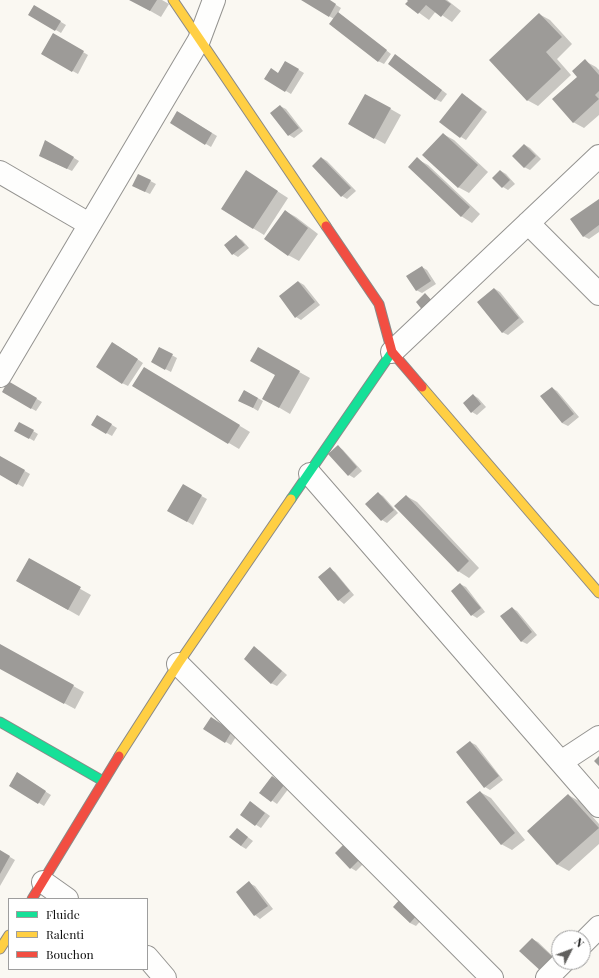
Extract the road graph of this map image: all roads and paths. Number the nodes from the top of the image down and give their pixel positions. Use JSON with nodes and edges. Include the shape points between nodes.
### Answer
{"nodes":[{"id":1,"x":173,"y":0,"type":"edge"},
{"id":2,"x":214,"y":0,"type":"edge"},
{"id":3,"x":199,"y":40,"type":"junction"},
{"id":4,"x":599,"y":156,"type":"edge"},
{"id":5,"x":0,"y":172,"type":"edge"},
{"id":6,"x":528,"y":223,"type":"junction"},
{"id":7,"x":89,"y":224,"type":"junction"},
{"id":8,"x":599,"y":294,"type":"edge"},
{"id":9,"x":392,"y":352,"type":"junction"},
{"id":10,"x":0,"y":376,"type":"edge"},
{"id":11,"x":310,"y":474,"type":"junction"},
{"id":12,"x":599,"y":593,"type":"edge"},
{"id":13,"x":178,"y":664,"type":"junction"},
{"id":14,"x":0,"y":722,"type":"edge"},
{"id":15,"x":599,"y":737,"type":"edge"},
{"id":16,"x":561,"y":762,"type":"junction"},
{"id":17,"x":103,"y":781,"type":"junction"},
{"id":18,"x":599,"y":806,"type":"edge"},
{"id":19,"x":38,"y":890,"type":"edge"},
{"id":20,"x":64,"y":898,"type":"edge"},
{"id":21,"x":599,"y":927,"type":"edge"},
{"id":22,"x":591,"y":935,"type":"edge"},
{"id":23,"x":8,"y":937,"type":"edge"},
{"id":24,"x":0,"y":949,"type":"edge"},
{"id":25,"x":148,"y":958,"type":"edge"},
{"id":26,"x":555,"y":970,"type":"edge"},
{"id":27,"x":165,"y":978,"type":"edge"},
{"id":28,"x":492,"y":978,"type":"edge"},
{"id":29,"x":547,"y":978,"type":"edge"}],
"edges":[{"from":1,"to":3,"type":"street"},
{"from":2,"to":3,"type":"street"},
{"from":3,"to":7,"type":"street"},
{"from":3,"to":9,"type":"street","via":[[380,304]]},
{"from":4,"to":6,"type":"street"},
{"from":5,"to":7,"type":"street"},
{"from":6,"to":8,"type":"street"},
{"from":6,"to":9,"type":"street"},
{"from":7,"to":10,"type":"street"},
{"from":9,"to":11,"type":"street"},
{"from":9,"to":12,"type":"street"},
{"from":11,"to":13,"type":"street"},
{"from":11,"to":16,"type":"street"},
{"from":13,"to":17,"type":"street"},
{"from":13,"to":28,"type":"street"},
{"from":14,"to":17,"type":"street"},
{"from":15,"to":16,"type":"street"},
{"from":16,"to":18,"type":"street"},
{"from":17,"to":19,"type":"street"},
{"from":19,"to":20,"type":"street"},
{"from":21,"to":22,"type":"street"},
{"from":23,"to":24,"type":"street"},
{"from":25,"to":27,"type":"street"},
{"from":26,"to":29,"type":"street"}]}
